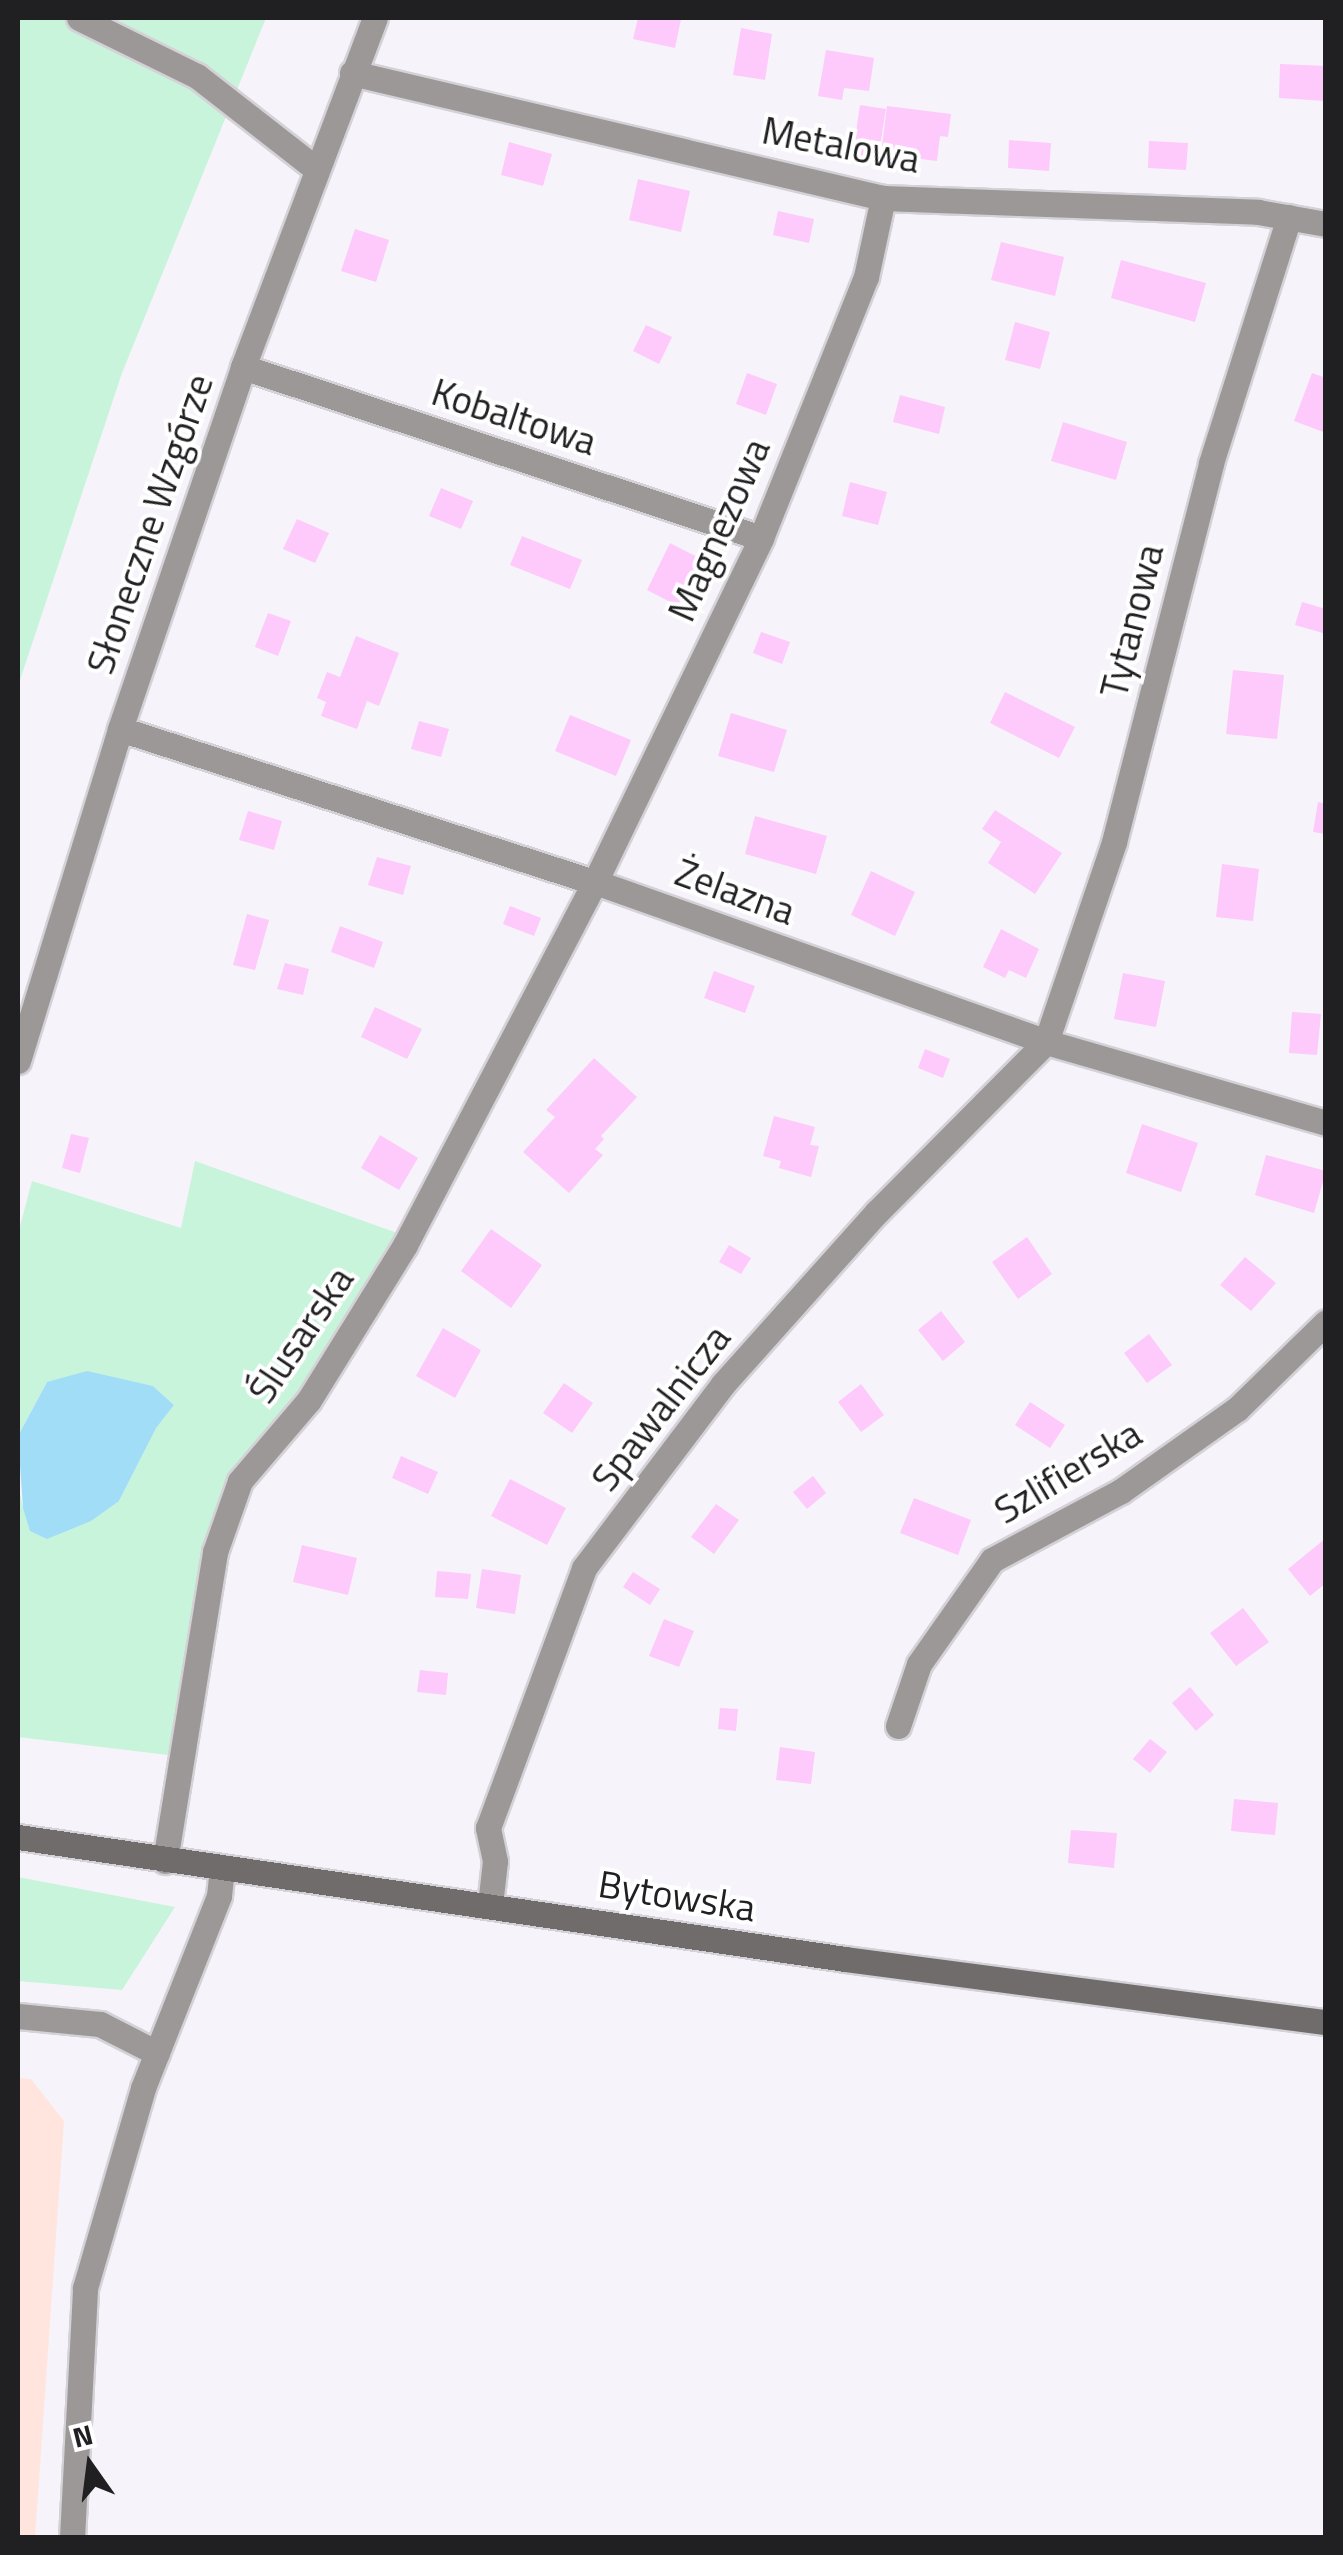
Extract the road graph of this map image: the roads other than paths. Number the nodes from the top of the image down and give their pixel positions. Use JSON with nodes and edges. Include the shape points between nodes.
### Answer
{"nodes":[{"id":1,"x":79,"y":18,"type":"edge"},
{"id":2,"x":375,"y":18,"type":"edge"},
{"id":3,"x":352,"y":72,"type":"junction"},
{"id":4,"x":316,"y":169,"type":"junction"},
{"id":5,"x":884,"y":198,"type":"junction"},
{"id":6,"x":1289,"y":217,"type":"junction"},
{"id":7,"x":1326,"y":224,"type":"edge"},
{"id":8,"x":243,"y":367,"type":"junction"},
{"id":9,"x":761,"y":538,"type":"junction"},
{"id":10,"x":120,"y":729,"type":"junction"},
{"id":11,"x":595,"y":882,"type":"junction"},
{"id":12,"x":1046,"y":1042,"type":"junction"},
{"id":13,"x":18,"y":1061,"type":"edge"},
{"id":14,"x":1326,"y":1122,"type":"edge"},
{"id":15,"x":1326,"y":1322,"type":"edge"},
{"id":16,"x":898,"y":1726,"type":"dead end"},
{"id":17,"x":18,"y":1837,"type":"edge"},
{"id":18,"x":166,"y":1861,"type":"junction"},
{"id":19,"x":222,"y":1867,"type":"junction"},
{"id":20,"x":490,"y":1905,"type":"junction"},
{"id":21,"x":18,"y":2016,"type":"edge"},
{"id":22,"x":1326,"y":2022,"type":"edge"},
{"id":23,"x":157,"y":2054,"type":"junction"},
{"id":24,"x":72,"y":2538,"type":"edge"}],
"edges":[{"from":1,"to":4,"type":"street","via":[[197,76]]},
{"from":2,"to":3,"type":"street","name":"Słoneczne Wzgórze"},
{"from":3,"to":4,"type":"street","name":"Słoneczne Wzgórze"},
{"from":3,"to":5,"type":"street","name":"Metalowa"},
{"from":4,"to":8,"type":"street","name":"Słoneczne Wzgórze"},
{"from":5,"to":6,"type":"street","name":"Metalowa"},
{"from":5,"to":9,"type":"street","name":"Magnezowa","via":[[866,277]]},
{"from":6,"to":7,"type":"street","name":"Metalowa"},
{"from":6,"to":12,"type":"street","name":"Tytanowa","via":[[1211,462],[1114,842]]},
{"from":8,"to":9,"type":"street","name":"Kobaltowa"},
{"from":8,"to":10,"type":"street","name":"Słoneczne Wzgórze"},
{"from":9,"to":11,"type":"street","name":"Magnezowa"},
{"from":10,"to":11,"type":"street","name":"Żelazna"},
{"from":10,"to":13,"type":"street","name":"Słoneczne Wzgórze"},
{"from":11,"to":12,"type":"street","name":"Żelazna"},
{"from":11,"to":18,"type":"street","name":"Ślusarska","via":[[405,1245],[309,1400],[240,1481],[212,1567]]},
{"from":12,"to":14,"type":"street","name":"Żelazna"},
{"from":12,"to":20,"type":"street","name":"Spawalnicza","via":[[876,1212],[723,1384],[584,1568],[488,1828],[495,1861]]},
{"from":15,"to":16,"type":"street","name":"Szlifierska","via":[[1222,1419],[1121,1491],[992,1560],[918,1664]]},
{"from":17,"to":18,"type":"main road","name":"Bytowska"},
{"from":18,"to":19,"type":"main road","name":"Bytowska"},
{"from":19,"to":20,"type":"main road","name":"Bytowska"},
{"from":19,"to":23,"type":"street","via":[[219,1896]]},
{"from":20,"to":22,"type":"main road","name":"Bytowska"},
{"from":21,"to":23,"type":"street","via":[[100,2024]]},
{"from":23,"to":24,"type":"street","via":[[84,2288]]}]}
